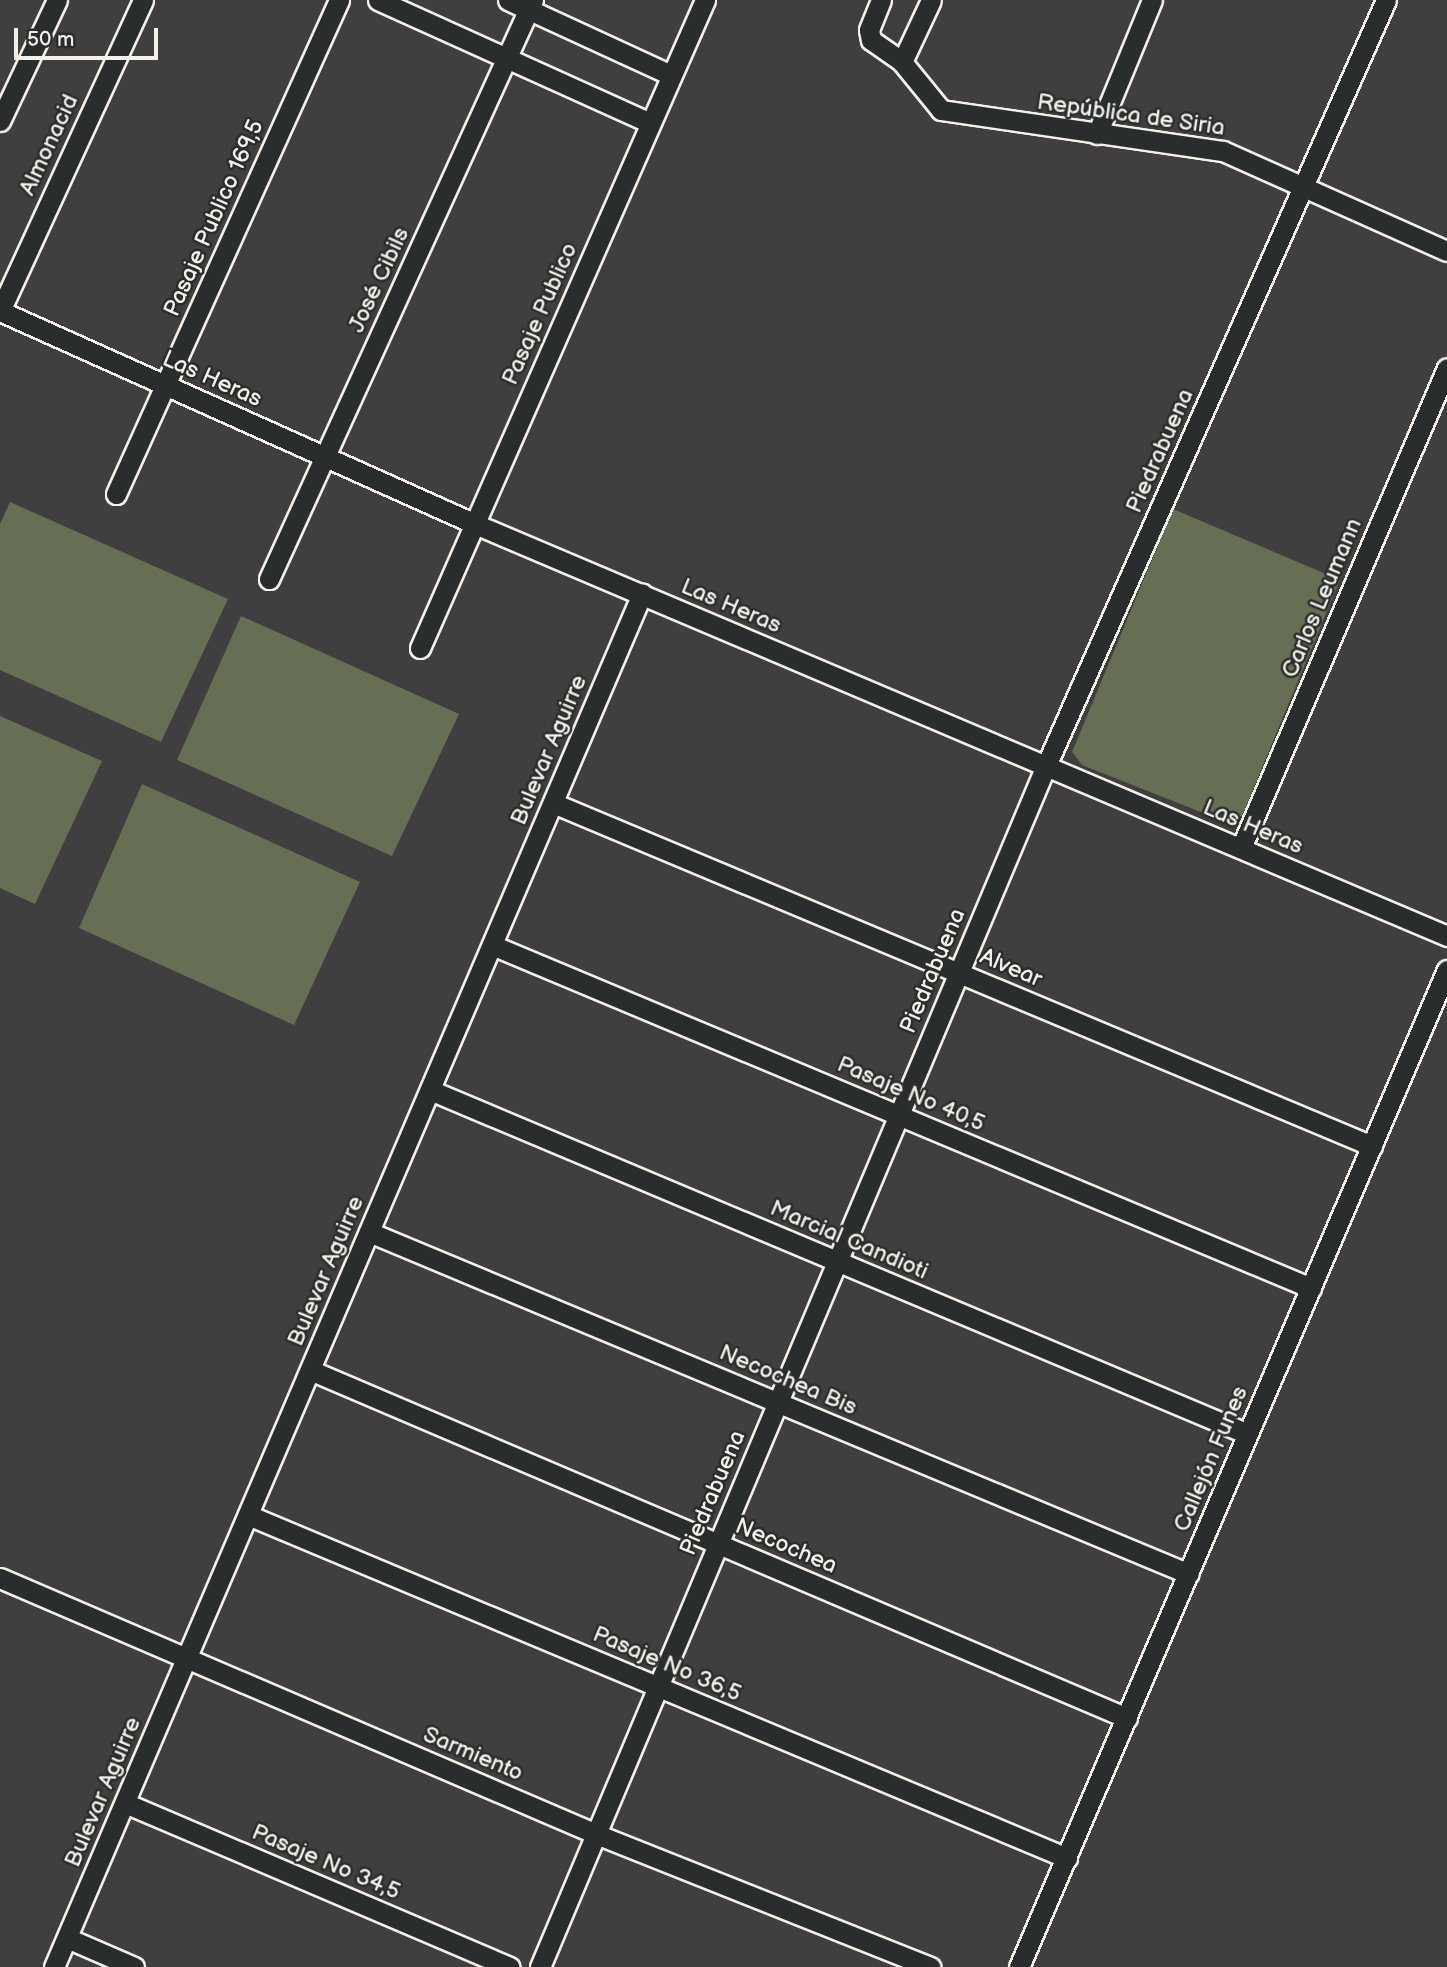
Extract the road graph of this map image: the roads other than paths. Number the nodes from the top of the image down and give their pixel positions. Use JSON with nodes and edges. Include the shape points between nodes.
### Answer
{"nodes":[{"id":1,"x":57,"y":0,"type":"edge"},
{"id":2,"x":143,"y":0,"type":"edge"},
{"id":3,"x":339,"y":0,"type":"edge"},
{"id":4,"x":379,"y":0,"type":"edge"},
{"id":5,"x":508,"y":0,"type":"edge"},
{"id":6,"x":705,"y":0,"type":"edge"},
{"id":7,"x":881,"y":0,"type":"edge"},
{"id":8,"x":931,"y":0,"type":"edge"},
{"id":9,"x":1152,"y":0,"type":"edge"},
{"id":10,"x":1386,"y":0,"type":"edge"},
{"id":11,"x":531,"y":5,"type":"edge"},
{"id":12,"x":507,"y":58,"type":"junction"},
{"id":13,"x":902,"y":61,"type":"junction"},
{"id":14,"x":671,"y":75,"type":"junction"},
{"id":15,"x":0,"y":121,"type":"edge"},
{"id":16,"x":650,"y":123,"type":"junction"},
{"id":17,"x":1097,"y":134,"type":"junction"},
{"id":18,"x":1305,"y":186,"type":"junction"},
{"id":19,"x":1447,"y":251,"type":"edge"},
{"id":20,"x":0,"y":311,"type":"edge"},
{"id":21,"x":1447,"y":368,"type":"edge"},
{"id":22,"x":166,"y":385,"type":"junction"},
{"id":23,"x":325,"y":457,"type":"junction"},
{"id":24,"x":116,"y":494,"type":"dead end"},
{"id":25,"x":475,"y":524,"type":"junction"},
{"id":26,"x":269,"y":579,"type":"dead end"},
{"id":27,"x":642,"y":594,"type":"junction"},
{"id":28,"x":420,"y":648,"type":"dead end"},
{"id":29,"x":1045,"y":768,"type":"junction"},
{"id":30,"x":553,"y":803,"type":"junction"},
{"id":31,"x":1241,"y":848,"type":"junction"},
{"id":32,"x":1447,"y":936,"type":"edge"},
{"id":33,"x":492,"y":945,"type":"junction"},
{"id":34,"x":1447,"y":970,"type":"edge"},
{"id":35,"x":958,"y":973,"type":"junction"},
{"id":36,"x":430,"y":1090,"type":"junction"},
{"id":37,"x":899,"y":1116,"type":"junction"},
{"id":38,"x":1372,"y":1146,"type":"junction"},
{"id":39,"x":369,"y":1232,"type":"junction"},
{"id":40,"x":837,"y":1262,"type":"junction"},
{"id":41,"x":1311,"y":1288,"type":"junction"},
{"id":42,"x":310,"y":1370,"type":"junction"},
{"id":43,"x":778,"y":1403,"type":"junction"},
{"id":44,"x":1248,"y":1434,"type":"junction"},
{"id":45,"x":248,"y":1515,"type":"junction"},
{"id":46,"x":718,"y":1544,"type":"junction"},
{"id":47,"x":1189,"y":1574,"type":"junction"},
{"id":48,"x":0,"y":1578,"type":"edge"},
{"id":49,"x":186,"y":1659,"type":"junction"},
{"id":50,"x":658,"y":1686,"type":"junction"},
{"id":51,"x":1127,"y":1718,"type":"junction"},
{"id":52,"x":125,"y":1803,"type":"junction"},
{"id":53,"x":596,"y":1834,"type":"junction"},
{"id":54,"x":1067,"y":1858,"type":"junction"},
{"id":55,"x":67,"y":1938,"type":"junction"},
{"id":56,"x":54,"y":1967,"type":"edge"},
{"id":57,"x":134,"y":1967,"type":"edge"},
{"id":58,"x":509,"y":1967,"type":"edge"},
{"id":59,"x":540,"y":1967,"type":"edge"},
{"id":60,"x":930,"y":1967,"type":"edge"},
{"id":61,"x":1019,"y":1967,"type":"edge"}],
"edges":[{"from":1,"to":15,"type":"street"},
{"from":2,"to":20,"type":"street","name":"Almonacid"},
{"from":3,"to":22,"type":"street","name":"Pasaje Publico 169,5"},
{"from":4,"to":12,"type":"street"},
{"from":5,"to":11,"type":"street"},
{"from":6,"to":14,"type":"street","name":"Pasaje Publico"},
{"from":7,"to":13,"type":"street","name":"República de Siria","via":[[869,30],[872,40]]},
{"from":8,"to":13,"type":"street"},
{"from":9,"to":17,"type":"street"},
{"from":10,"to":18,"type":"street","name":"Piedrabuena"},
{"from":11,"to":12,"type":"street","name":"José Cibils"},
{"from":11,"to":14,"type":"street"},
{"from":12,"to":16,"type":"street"},
{"from":12,"to":23,"type":"street","name":"José Cibils"},
{"from":13,"to":17,"type":"street","name":"República de Siria","via":[[941,110]]},
{"from":14,"to":16,"type":"street","name":"Pasaje Publico"},
{"from":16,"to":25,"type":"street","name":"Pasaje Publico"},
{"from":17,"to":18,"type":"street","name":"República de Siria","via":[[1223,151]]},
{"from":18,"to":19,"type":"street","name":"República de Siria"},
{"from":18,"to":29,"type":"street","name":"Piedrabuena"},
{"from":20,"to":22,"type":"street","name":"Las Heras"},
{"from":21,"to":31,"type":"street","name":"Carlos Leumann"},
{"from":22,"to":23,"type":"street","name":"Las Heras"},
{"from":22,"to":24,"type":"street","name":"Pasaje Publico 169,5"},
{"from":23,"to":25,"type":"street","name":"Las Heras"},
{"from":23,"to":26,"type":"street","name":"José Cibils"},
{"from":25,"to":27,"type":"street","name":"Las Heras"},
{"from":25,"to":28,"type":"street","name":"Pasaje Publico"},
{"from":27,"to":29,"type":"street","name":"Las Heras"},
{"from":27,"to":30,"type":"street","name":"Bulevar Aguirre"},
{"from":29,"to":31,"type":"street","name":"Las Heras"},
{"from":29,"to":35,"type":"street","name":"Piedrabuena"},
{"from":30,"to":33,"type":"street","name":"Bulevar Aguirre"},
{"from":30,"to":35,"type":"street","name":"Alvear"},
{"from":31,"to":32,"type":"street","name":"Las Heras"},
{"from":33,"to":36,"type":"street","name":"Bulevar Aguirre"},
{"from":33,"to":37,"type":"street","name":"Pasaje No 40,5"},
{"from":34,"to":38,"type":"street","name":"Callejón Funes"},
{"from":35,"to":37,"type":"street","name":"Piedrabuena"},
{"from":35,"to":38,"type":"street","name":"Alvear"},
{"from":36,"to":39,"type":"street","name":"Bulevar Aguirre"},
{"from":36,"to":40,"type":"street","name":"Marcial Candioti"},
{"from":37,"to":40,"type":"street","name":"Piedrabuena"},
{"from":37,"to":41,"type":"street","name":"Pasaje No 40,5"},
{"from":38,"to":41,"type":"street","name":"Callejón Funes"},
{"from":39,"to":42,"type":"street","name":"Bulevar Aguirre"},
{"from":39,"to":43,"type":"street","name":"Necochea Bis"},
{"from":40,"to":43,"type":"street","name":"Piedrabuena"},
{"from":40,"to":44,"type":"street","name":"Marcial Candioti"},
{"from":41,"to":44,"type":"street","name":"Callejón Funes"},
{"from":42,"to":45,"type":"street","name":"Bulevar Aguirre"},
{"from":42,"to":46,"type":"street","name":"Necochea"},
{"from":43,"to":46,"type":"street","name":"Piedrabuena"},
{"from":43,"to":47,"type":"street","name":"Necochea Bis"},
{"from":44,"to":47,"type":"street","name":"Callejón Funes"},
{"from":45,"to":49,"type":"street","name":"Bulevar Aguirre"},
{"from":45,"to":50,"type":"street","name":"Pasaje No 36,5"},
{"from":46,"to":50,"type":"street","name":"Piedrabuena"},
{"from":46,"to":51,"type":"street","name":"Necochea"},
{"from":47,"to":51,"type":"street","name":"Callejón Funes"},
{"from":48,"to":49,"type":"street","name":"Sarmiento"},
{"from":49,"to":52,"type":"street","name":"Bulevar Aguirre"},
{"from":49,"to":53,"type":"street","name":"Sarmiento"},
{"from":50,"to":53,"type":"street","name":"Piedrabuena"},
{"from":50,"to":54,"type":"street","name":"Pasaje No 36,5"},
{"from":51,"to":54,"type":"street","name":"Callejón Funes"},
{"from":52,"to":55,"type":"street","name":"Bulevar Aguirre"},
{"from":52,"to":58,"type":"street","name":"Pasaje No 34,5"},
{"from":53,"to":59,"type":"street","name":"Piedrabuena"},
{"from":53,"to":60,"type":"street","name":"Sarmiento"},
{"from":54,"to":61,"type":"street","name":"Callejón Funes"},
{"from":55,"to":56,"type":"street","name":"Bulevar Aguirre"},
{"from":55,"to":57,"type":"street"}]}
